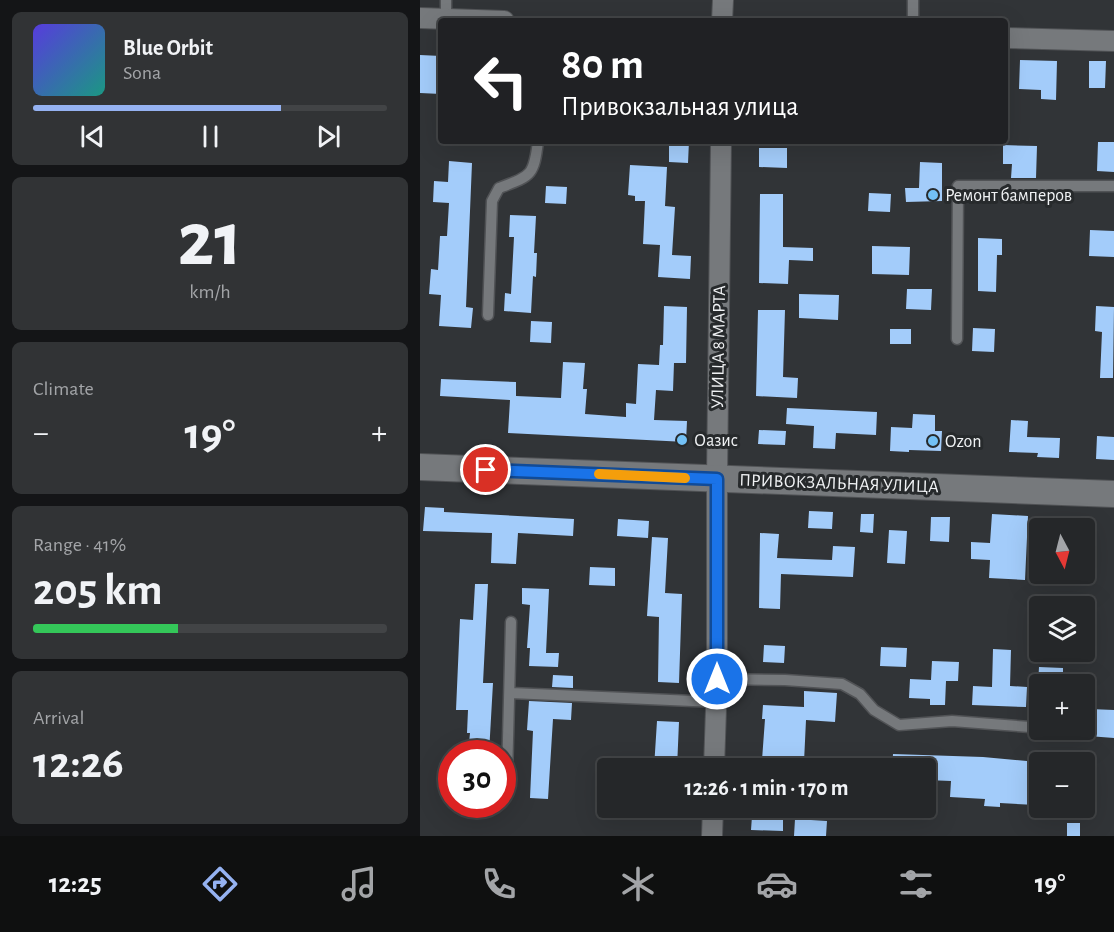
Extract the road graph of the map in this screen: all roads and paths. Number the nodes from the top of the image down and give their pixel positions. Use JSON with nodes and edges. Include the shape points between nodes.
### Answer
{"nodes":[{"id":1,"x":723,"y":0,"type":"edge"},
{"id":2,"x":913,"y":0,"type":"edge"},
{"id":3,"x":446,"y":9,"type":"edge"},
{"id":4,"x":420,"y":18,"type":"edge"},
{"id":5,"x":490,"y":18,"type":"edge"},
{"id":6,"x":722,"y":18,"type":"edge"},
{"id":7,"x":913,"y":18,"type":"edge"},
{"id":8,"x":1008,"y":38,"type":"edge"},
{"id":9,"x":1114,"y":41,"type":"edge"},
{"id":10,"x":538,"y":144,"type":"edge"},
{"id":11,"x":721,"y":144,"type":"edge"},
{"id":12,"x":1114,"y":186,"type":"edge"},
{"id":13,"x":488,"y":315,"type":"dead end"},
{"id":14,"x":957,"y":339,"type":"dead end"},
{"id":15,"x":420,"y":467,"type":"edge"},
{"id":16,"x":717,"y":479,"type":"junction"},
{"id":17,"x":1114,"y":494,"type":"edge"},
{"id":18,"x":511,"y":622,"type":"dead end"},
{"id":19,"x":717,"y":679,"type":"junction"},
{"id":20,"x":511,"y":693,"type":"junction"},
{"id":21,"x":716,"y":702,"type":"junction"},
{"id":22,"x":1029,"y":727,"type":"edge"},
{"id":23,"x":509,"y":740,"type":"edge"},
{"id":24,"x":714,"y":758,"type":"edge"},
{"id":25,"x":713,"y":818,"type":"edge"},
{"id":26,"x":712,"y":836,"type":"edge"}],
"edges":[{"from":1,"to":6,"type":"street"},
{"from":2,"to":7,"type":"lane"},
{"from":3,"to":4,"type":"street"},
{"from":3,"to":5,"type":"street"},
{"from":8,"to":9,"type":"street"},
{"from":10,"to":13,"type":"lane","via":[[536,164],[528,176],[499,188],[492,201]]},
{"from":11,"to":16,"type":"street","name":"УЛИЦА 8 МАРТА"},
{"from":12,"to":14,"type":"lane","via":[[958,186]]},
{"from":15,"to":16,"type":"street","name":"ПРИВОКЗАЛЬНАЯ УЛИЦА"},
{"from":16,"to":17,"type":"street","name":"ПРИВОКЗАЛЬНАЯ УЛИЦА"},
{"from":16,"to":19,"type":"street","name":"УЛИЦА 8 МАРТА"},
{"from":18,"to":20,"type":"lane"},
{"from":19,"to":21,"type":"street","name":"УЛИЦА 8 МАРТА"},
{"from":19,"to":22,"type":"lane","via":[[842,684],[898,725],[952,721]]},
{"from":20,"to":21,"type":"lane"},
{"from":20,"to":23,"type":"lane"},
{"from":21,"to":24,"type":"street","name":"УЛИЦА 8 МАРТА"},
{"from":25,"to":26,"type":"street"}]}
